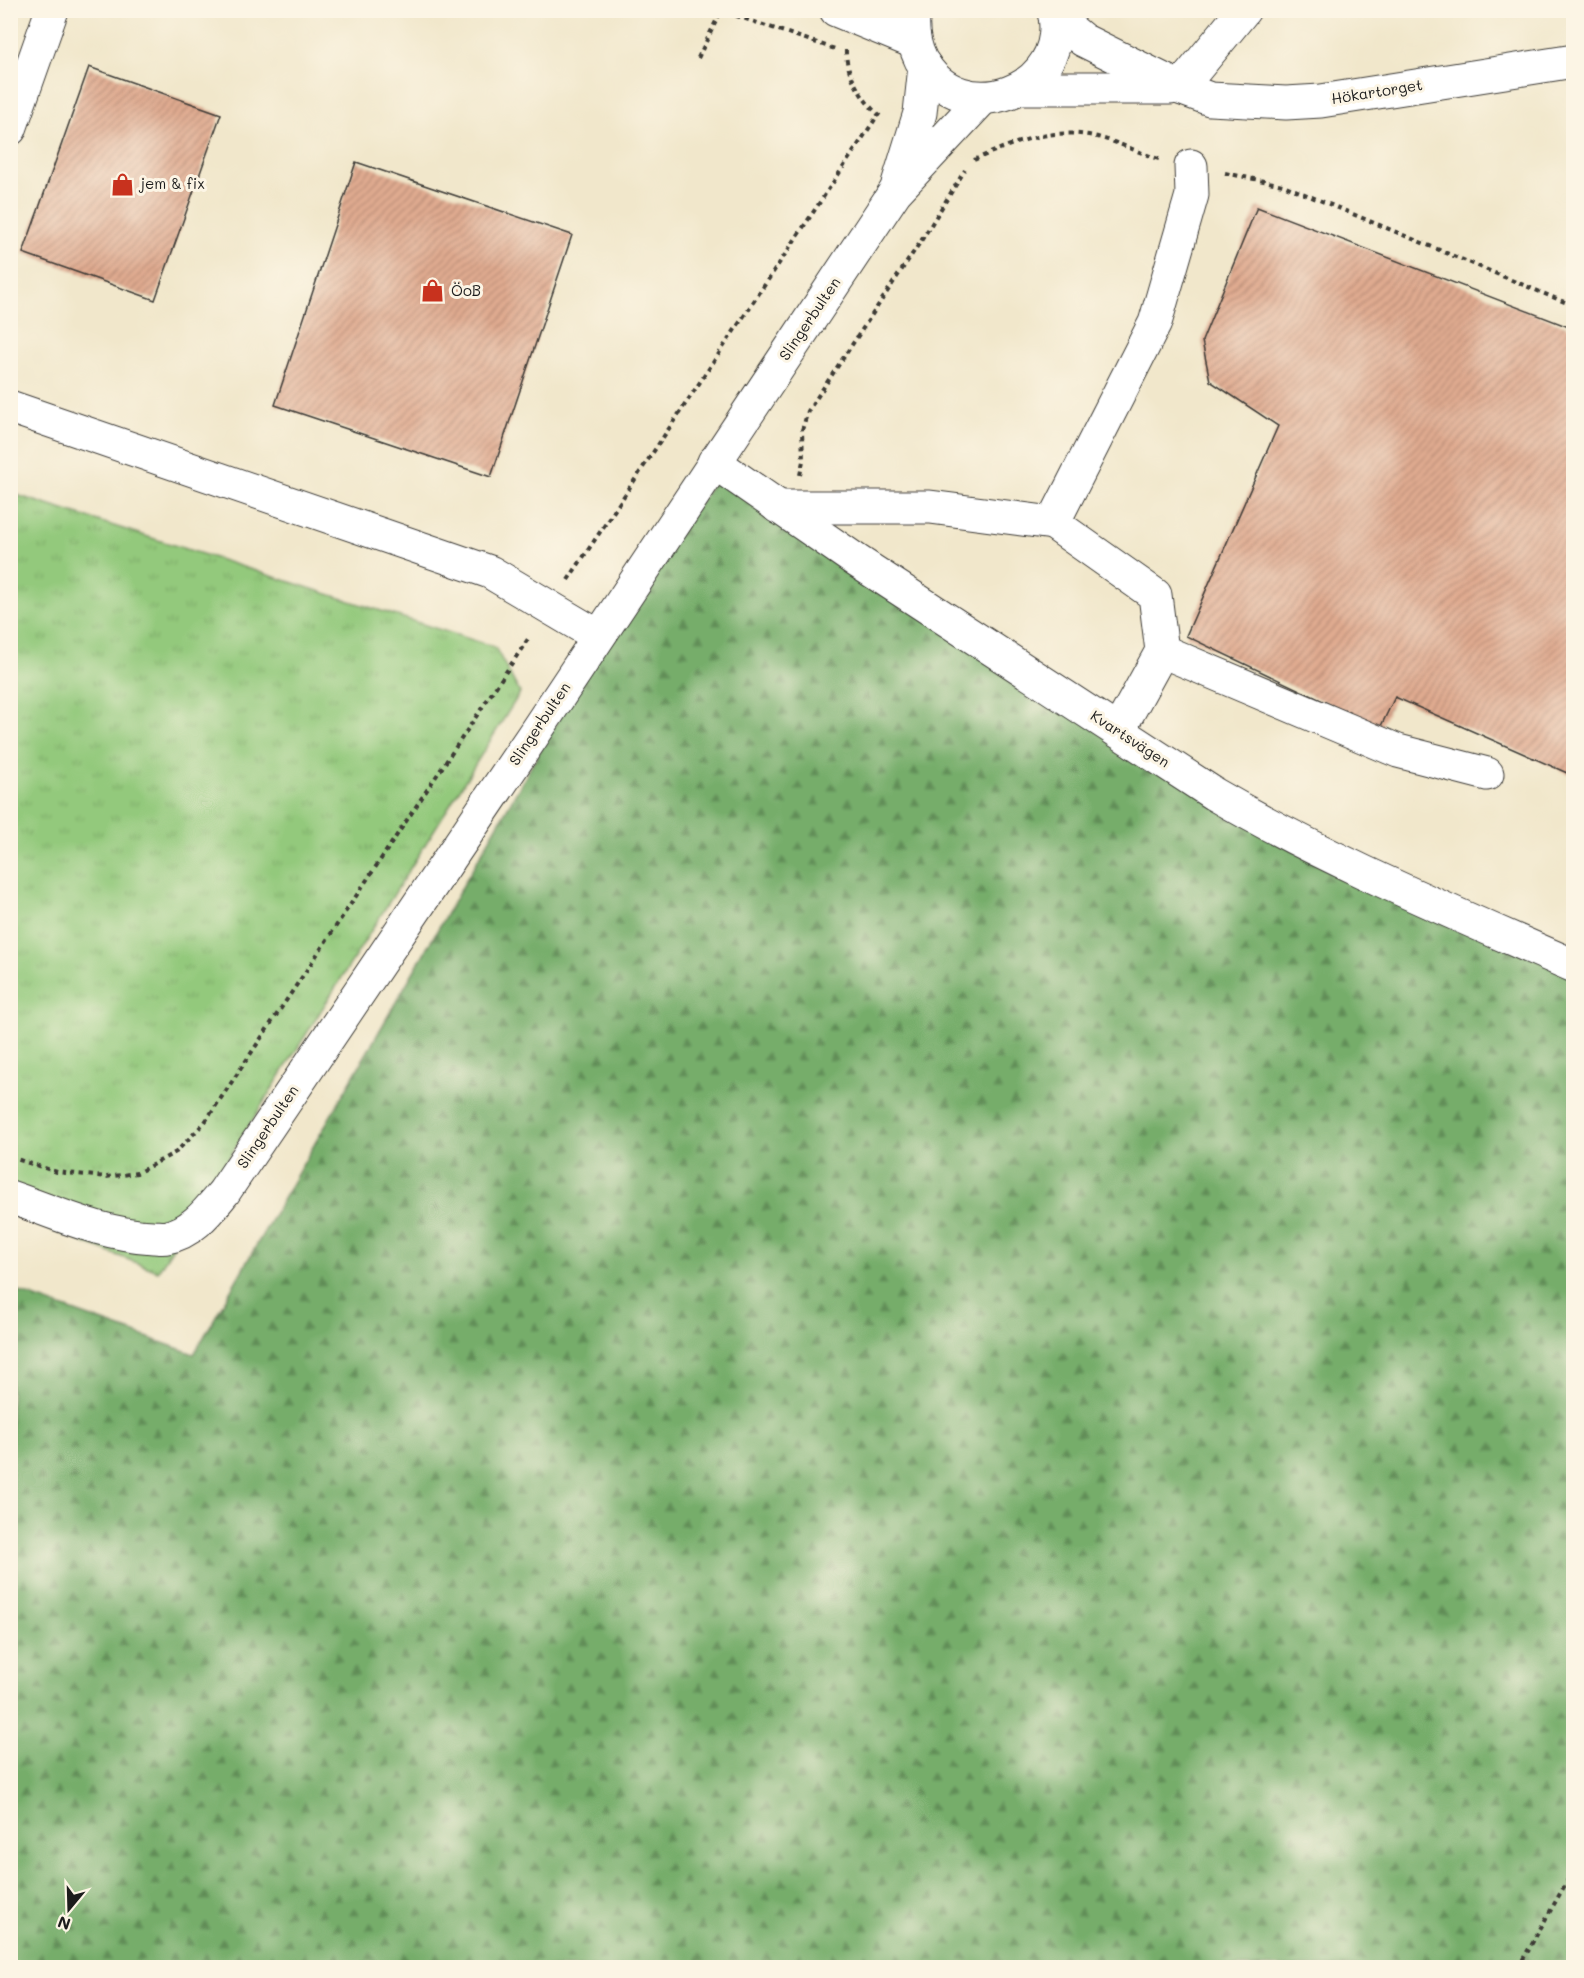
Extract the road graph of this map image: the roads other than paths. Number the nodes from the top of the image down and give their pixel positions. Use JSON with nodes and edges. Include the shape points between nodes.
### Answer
{"nodes":[{"id":1,"x":52,"y":10,"type":"edge"},
{"id":2,"x":836,"y":10,"type":"edge"},
{"id":3,"x":1244,"y":10,"type":"edge"},
{"id":4,"x":1054,"y":14,"type":"edge"},
{"id":5,"x":918,"y":39,"type":"edge"},
{"id":6,"x":1574,"y":61,"type":"edge"},
{"id":7,"x":1020,"y":88,"type":"junction"},
{"id":8,"x":1180,"y":88,"type":"junction"},
{"id":9,"x":983,"y":98,"type":"junction"},
{"id":10,"x":10,"y":129,"type":"edge"},
{"id":11,"x":1191,"y":166,"type":"road end"},
{"id":12,"x":895,"y":192,"type":"junction"},
{"id":13,"x":10,"y":407,"type":"edge"},
{"id":14,"x":714,"y":462,"type":"junction"},
{"id":15,"x":778,"y":507,"type":"junction"},
{"id":16,"x":1053,"y":523,"type":"junction"},
{"id":17,"x":598,"y":636,"type":"junction"},
{"id":18,"x":1162,"y":651,"type":"junction"},
{"id":19,"x":1118,"y":731,"type":"junction"},
{"id":20,"x":1487,"y":774,"type":"dead end"},
{"id":21,"x":1574,"y":966,"type":"edge"},
{"id":22,"x":10,"y":1197,"type":"edge"}],
"edges":[{"from":1,"to":10,"type":"street"},
{"from":2,"to":5,"type":"street"},
{"from":3,"to":8,"type":"street"},
{"from":4,"to":7,"type":"street","via":[[1054,38],[1048,58]]},
{"from":4,"to":8,"type":"street","name":"Hökartorget","via":[[1083,40]]},
{"from":5,"to":9,"type":"street","via":[[933,77],[950,89]]},
{"from":5,"to":12,"type":"street","name":"Slingerbulten","via":[[924,94]]},
{"from":6,"to":8,"type":"street","name":"Hökartorget","via":[[1286,104],[1210,99]]},
{"from":7,"to":8,"type":"street","name":"Hökartorget"},
{"from":7,"to":9,"type":"street"},
{"from":9,"to":12,"type":"street","name":"Slingerbulten"},
{"from":11,"to":16,"type":"street","via":[[1192,195],[1155,323]]},
{"from":12,"to":14,"type":"street","name":"Slingerbulten"},
{"from":13,"to":17,"type":"street","via":[[490,572]]},
{"from":14,"to":15,"type":"street","name":"Kvartsvägen"},
{"from":14,"to":17,"type":"street","name":"Slingerbulten"},
{"from":15,"to":16,"type":"street","via":[[930,507]]},
{"from":15,"to":19,"type":"street","name":"Kvartsvägen"},
{"from":16,"to":18,"type":"street","via":[[1155,595]]},
{"from":17,"to":22,"type":"street","name":"Slingerbulten","via":[[209,1210],[191,1227],[167,1238],[136,1236],[94,1227]]},
{"from":18,"to":19,"type":"street"},
{"from":18,"to":20,"type":"street","via":[[1398,751]]},
{"from":19,"to":21,"type":"street","name":"Kvartsvägen","via":[[1273,828]]}]}
